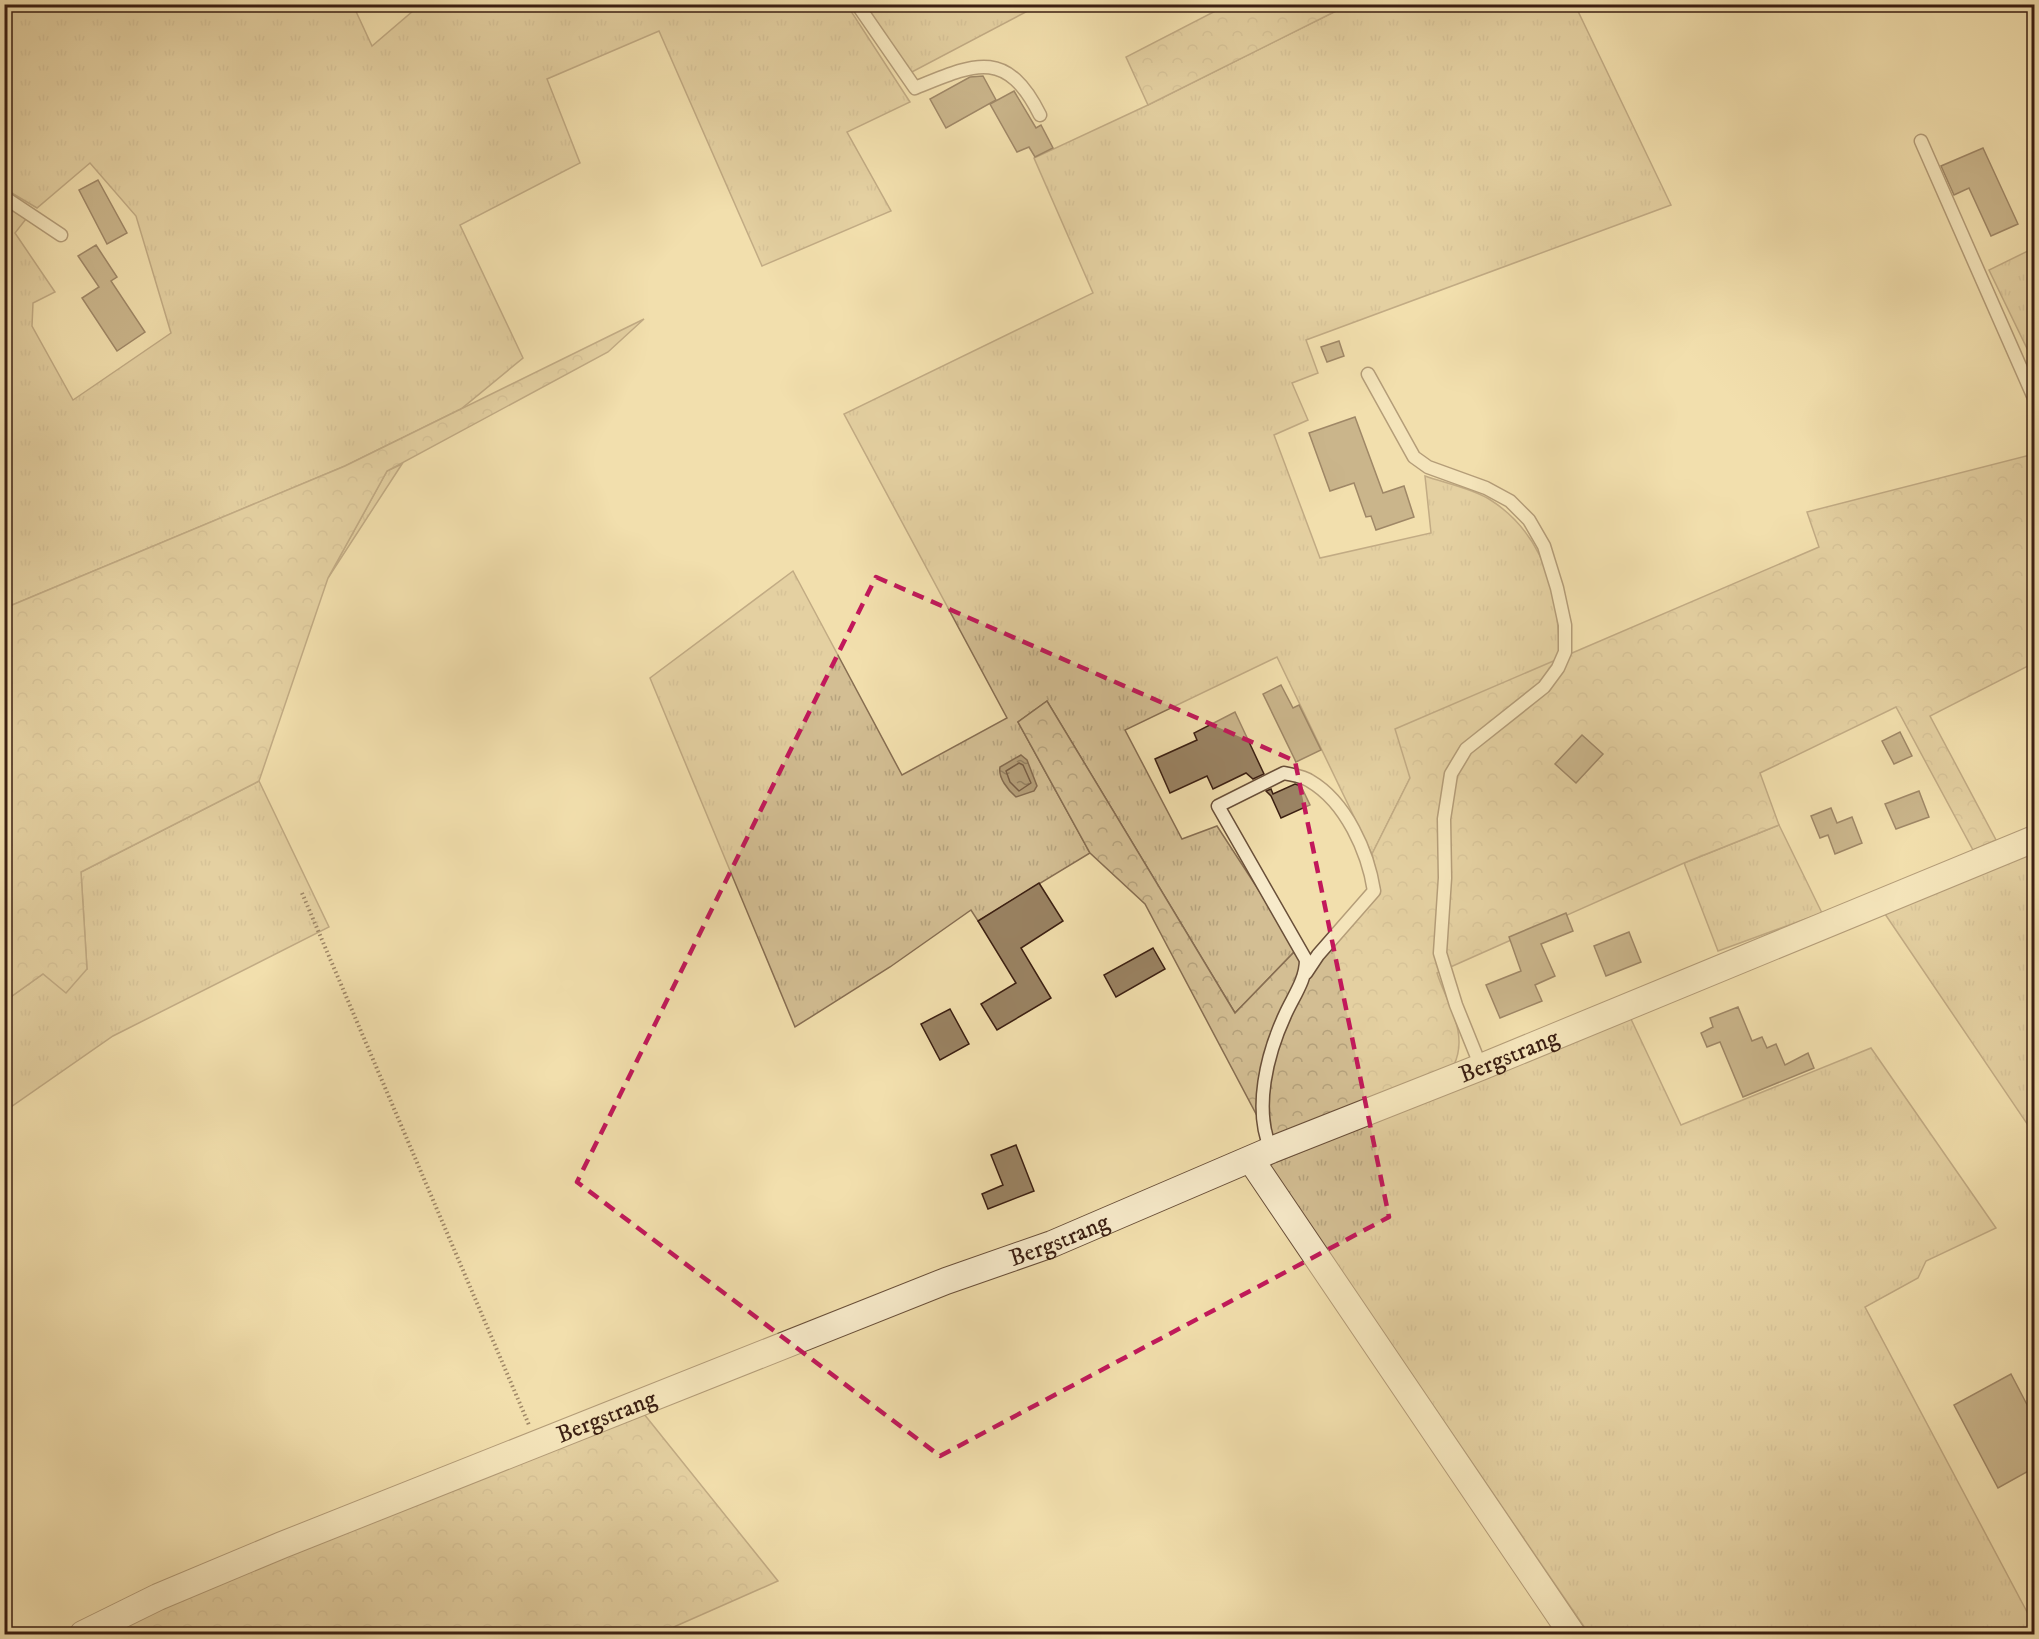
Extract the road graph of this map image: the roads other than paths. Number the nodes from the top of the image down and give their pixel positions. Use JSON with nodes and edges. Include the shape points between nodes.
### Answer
{"nodes":[{"id":1,"x":857,"y":4,"type":"edge"},
{"id":2,"x":1040,"y":115,"type":"dead end"},
{"id":3,"x":1921,"y":141,"type":"dead end"},
{"id":4,"x":4,"y":197,"type":"edge"},
{"id":5,"x":61,"y":235,"type":"dead end"},
{"id":6,"x":1368,"y":374,"type":"dead end"},
{"id":7,"x":2034,"y":398,"type":"edge"},
{"id":8,"x":2034,"y":839,"type":"edge"},
{"id":9,"x":1306,"y":973,"type":"junction"},
{"id":10,"x":1481,"y":1067,"type":"junction"},
{"id":11,"x":1261,"y":1155,"type":"junction"},
{"id":12,"x":83,"y":1635,"type":"edge"},
{"id":13,"x":1572,"y":1635,"type":"edge"}],
"edges":[{"from":1,"to":2,"type":"lane","via":[[915,88],[956,70],[998,69],[1015,78],[1027,91]]},
{"from":3,"to":7,"type":"lane"},
{"from":4,"to":5,"type":"lane"},
{"from":6,"to":10,"type":"lane","via":[[1414,457],[1428,467],[1510,501],[1529,520],[1544,546],[1565,625],[1565,652],[1544,687],[1466,749],[1451,774],[1444,819],[1440,953]]},
{"from":8,"to":10,"type":"street","name":"Bergstrang"},
{"from":9,"to":9,"type":"lane","via":[[1306,960],[1297,942],[1218,806],[1284,773],[1309,780],[1331,797],[1365,855],[1374,891]]},
{"from":9,"to":11,"type":"lane","via":[[1278,1030],[1268,1066],[1262,1109],[1267,1141]]},
{"from":10,"to":11,"type":"street","name":"Bergstrang"},
{"from":11,"to":12,"type":"street","name":"Bergstrang","via":[[1052,1244],[946,1281],[179,1588]]},
{"from":11,"to":13,"type":"street"}]}
